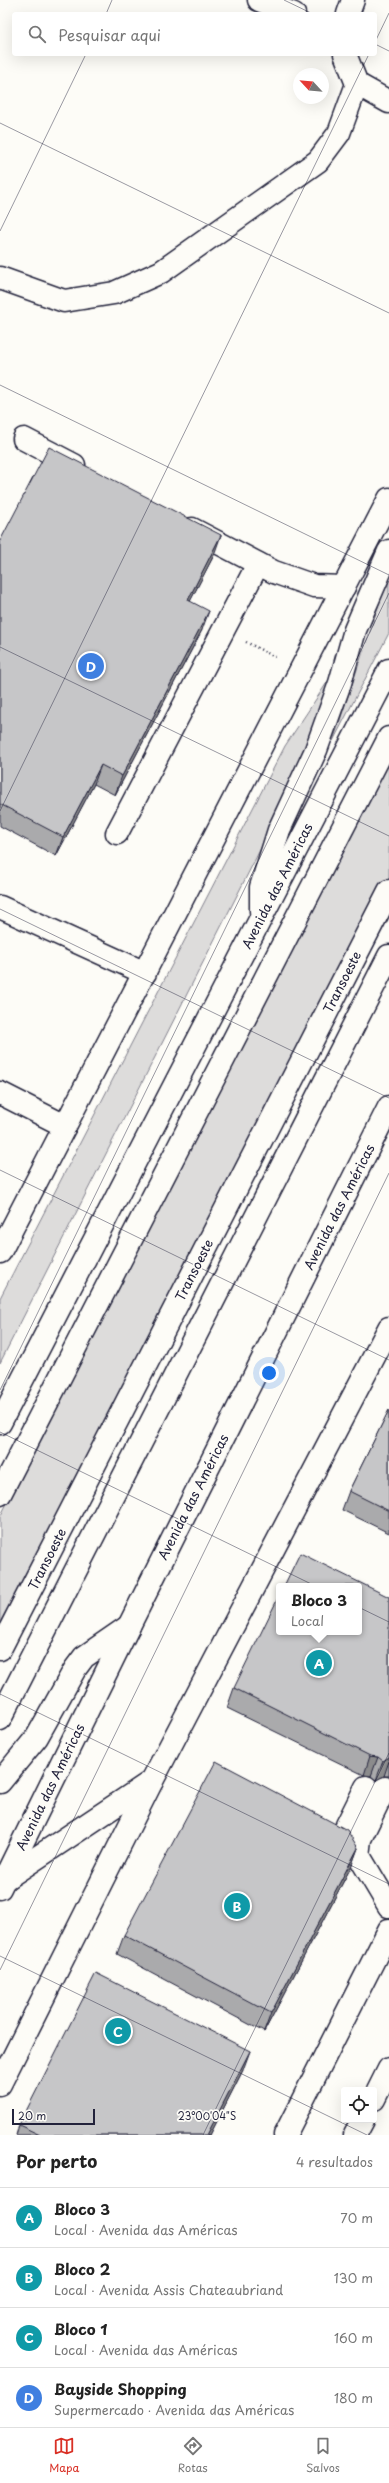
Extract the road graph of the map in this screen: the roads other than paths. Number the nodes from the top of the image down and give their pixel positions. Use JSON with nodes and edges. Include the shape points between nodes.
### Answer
{"nodes":[{"id":1,"x":259,"y":0,"type":"edge"},
{"id":2,"x":353,"y":0,"type":"edge"},
{"id":3,"x":292,"y":8,"type":"edge"},
{"id":4,"x":349,"y":12,"type":"edge"},
{"id":5,"x":346,"y":56,"type":"edge"},
{"id":6,"x":357,"y":84,"type":"junction"},
{"id":7,"x":389,"y":102,"type":"edge"},
{"id":8,"x":0,"y":278,"type":"edge"},
{"id":9,"x":24,"y":439,"type":"dead end"},
{"id":10,"x":93,"y":476,"type":"edge"},
{"id":11,"x":389,"y":499,"type":"edge"},
{"id":12,"x":175,"y":520,"type":"edge"},
{"id":13,"x":389,"y":551,"type":"edge"},
{"id":14,"x":258,"y":564,"type":"junction"},
{"id":15,"x":344,"y":587,"type":"junction"},
{"id":16,"x":389,"y":670,"type":"edge"},
{"id":17,"x":389,"y":738,"type":"edge"},
{"id":18,"x":117,"y":833,"type":"dead end"},
{"id":19,"x":389,"y":891,"type":"edge"},
{"id":20,"x":0,"y":907,"type":"edge"},
{"id":21,"x":261,"y":918,"type":"junction"},
{"id":22,"x":389,"y":956,"type":"edge"},
{"id":23,"x":145,"y":973,"type":"junction"},
{"id":24,"x":0,"y":1093,"type":"edge"},
{"id":25,"x":389,"y":1107,"type":"edge"},
{"id":26,"x":65,"y":1126,"type":"junction"},
{"id":27,"x":0,"y":1252,"type":"edge"},
{"id":28,"x":389,"y":1328,"type":"edge"},
{"id":29,"x":0,"y":1423,"type":"edge"},
{"id":30,"x":0,"y":1494,"type":"edge"},
{"id":31,"x":129,"y":1626,"type":"junction"},
{"id":32,"x":0,"y":1649,"type":"edge"},
{"id":33,"x":0,"y":1719,"type":"edge"},
{"id":34,"x":154,"y":1779,"type":"junction"},
{"id":35,"x":0,"y":1782,"type":"edge"},
{"id":36,"x":375,"y":1787,"type":"dead end"},
{"id":37,"x":2,"y":1883,"type":"edge"},
{"id":38,"x":389,"y":1906,"type":"edge"},
{"id":39,"x":389,"y":1930,"type":"edge"},
{"id":40,"x":389,"y":2069,"type":"edge"},
{"id":41,"x":0,"y":2084,"type":"edge"},
{"id":42,"x":377,"y":2093,"type":"edge"},
{"id":43,"x":361,"y":2123,"type":"edge"},
{"id":44,"x":284,"y":2135,"type":"edge"},
{"id":45,"x":355,"y":2135,"type":"edge"}],
"edges":[{"from":1,"to":3,"type":"main road"},
{"from":2,"to":4,"type":"main road"},
{"from":5,"to":6,"type":"main road"},
{"from":6,"to":7,"type":"main road"},
{"from":6,"to":8,"type":"main road","via":[[338,133],[318,161],[161,272],[114,293],[64,301]]},
{"from":9,"to":10,"type":"main road"},
{"from":11,"to":15,"type":"main road"},
{"from":12,"to":14,"type":"main road"},
{"from":13,"to":21,"type":"main road","via":[[355,630],[340,683],[316,750],[279,830],[261,887]]},
{"from":14,"to":15,"type":"main road","via":[[314,586]]},
{"from":14,"to":18,"type":"main road"},
{"from":15,"to":23,"type":"main road"},
{"from":16,"to":21,"type":"main road","name":"Avenida das Américas"},
{"from":17,"to":30,"type":"main road"},
{"from":19,"to":32,"type":"main road","name":"Transoeste"},
{"from":20,"to":23,"type":"main road"},
{"from":21,"to":29,"type":"main road","name":"Avenida das Américas"},
{"from":22,"to":33,"type":"main road"},
{"from":23,"to":26,"type":"main road"},
{"from":24,"to":26,"type":"main road"},
{"from":25,"to":31,"type":"main road","name":"Avenida das Américas"},
{"from":26,"to":27,"type":"main road"},
{"from":28,"to":34,"type":"main road"},
{"from":31,"to":35,"type":"main road","via":[[84,1657],[37,1737]]},
{"from":31,"to":37,"type":"main road","name":"Avenida das Américas"},
{"from":34,"to":37,"type":"main road"},
{"from":34,"to":41,"type":"main road"},
{"from":36,"to":38,"type":"main road","via":[[346,1830],[347,1840]]},
{"from":39,"to":44,"type":"main road"},
{"from":40,"to":42,"type":"main road"},
{"from":43,"to":45,"type":"main road"}]}
